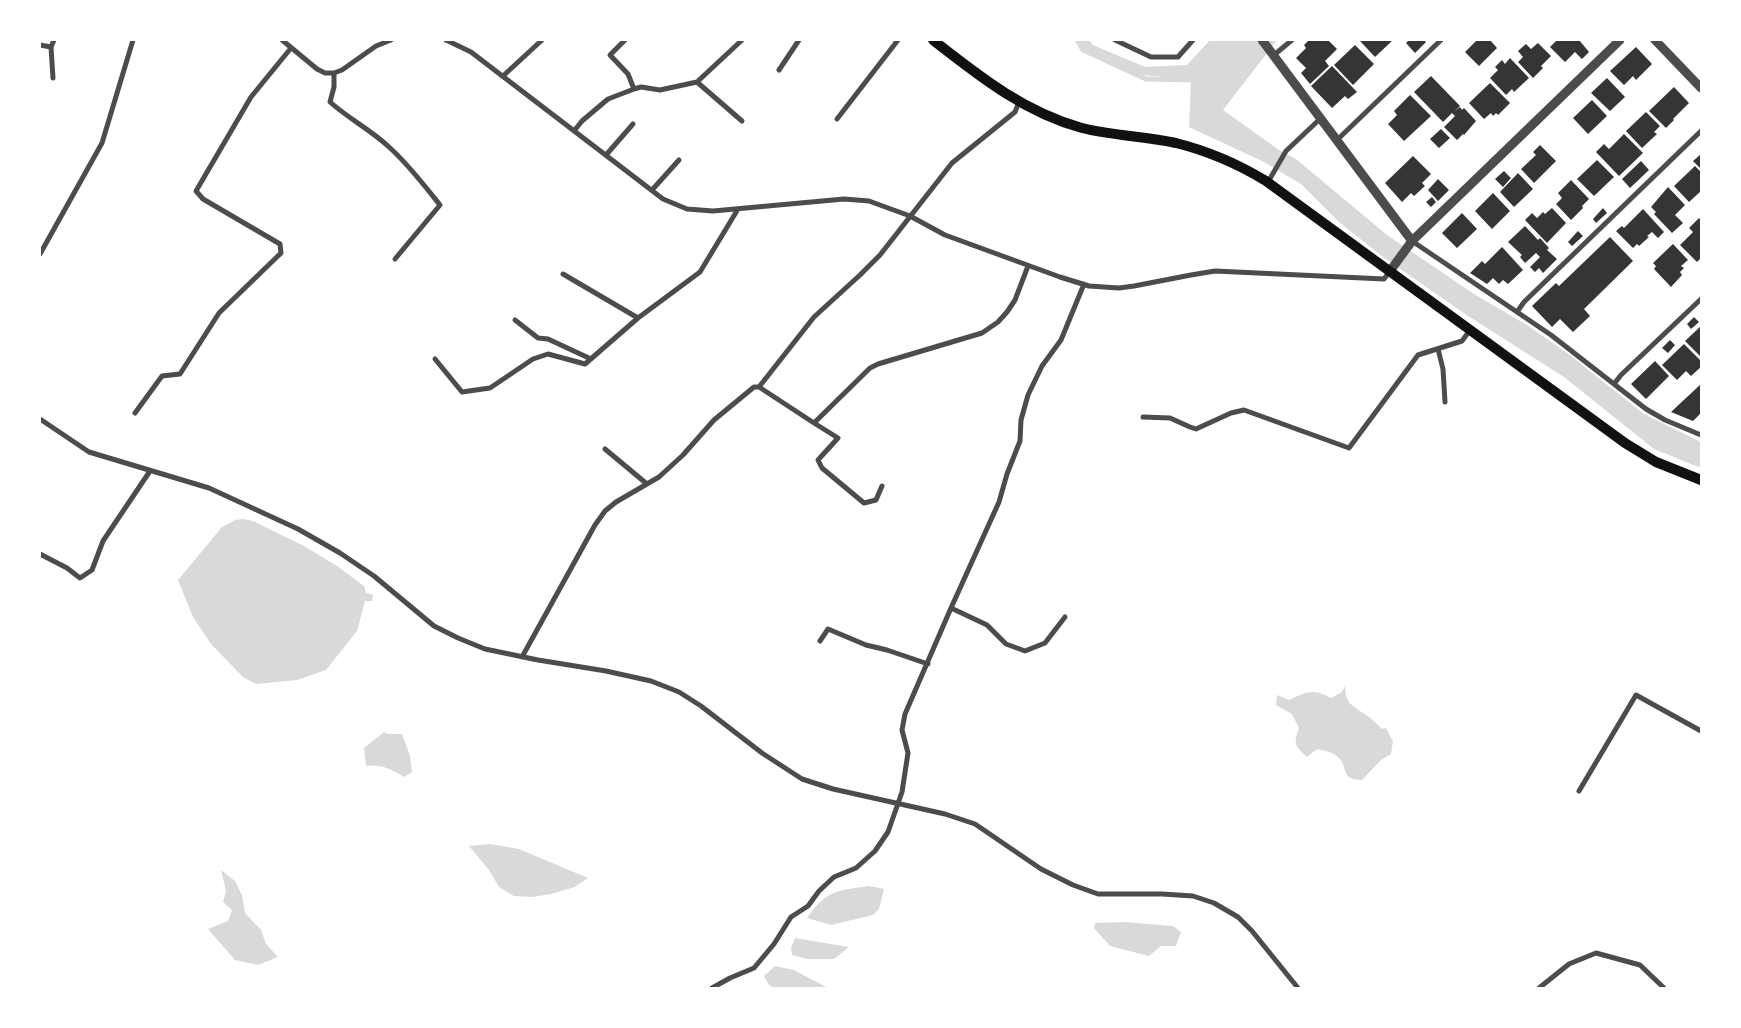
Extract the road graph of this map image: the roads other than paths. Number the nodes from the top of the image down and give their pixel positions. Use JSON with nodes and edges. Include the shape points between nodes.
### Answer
{"nodes":[{"id":1,"x":54,"y":40,"type":"edge"},
{"id":2,"x":133,"y":40,"type":"edge"},
{"id":3,"x":282,"y":40,"type":"edge"},
{"id":4,"x":391,"y":40,"type":"edge"},
{"id":5,"x":446,"y":40,"type":"edge"},
{"id":6,"x":542,"y":40,"type":"edge"},
{"id":7,"x":625,"y":40,"type":"edge"},
{"id":8,"x":742,"y":40,"type":"edge"},
{"id":9,"x":799,"y":40,"type":"edge"},
{"id":10,"x":898,"y":40,"type":"edge"},
{"id":11,"x":933,"y":40,"type":"edge"},
{"id":12,"x":1115,"y":40,"type":"edge"},
{"id":13,"x":1193,"y":40,"type":"edge"},
{"id":14,"x":1262,"y":40,"type":"edge"},
{"id":15,"x":1292,"y":40,"type":"edge"},
{"id":16,"x":1441,"y":40,"type":"edge"},
{"id":17,"x":1620,"y":40,"type":"edge"},
{"id":18,"x":1655,"y":40,"type":"edge"},
{"id":19,"x":40,"y":44,"type":"edge"},
{"id":20,"x":51,"y":47,"type":"junction"},
{"id":21,"x":291,"y":48,"type":"junction"},
{"id":22,"x":1272,"y":52,"type":"junction"},
{"id":23,"x":779,"y":70,"type":"dead end"},
{"id":24,"x":334,"y":73,"type":"junction"},
{"id":25,"x":503,"y":76,"type":"junction"},
{"id":26,"x":53,"y":78,"type":"dead end"},
{"id":27,"x":696,"y":82,"type":"junction"},
{"id":28,"x":1701,"y":88,"type":"edge"},
{"id":29,"x":634,"y":89,"type":"junction"},
{"id":30,"x":1020,"y":102,"type":"junction"},
{"id":31,"x":1321,"y":118,"type":"junction"},
{"id":32,"x":837,"y":119,"type":"dead end"},
{"id":33,"x":742,"y":121,"type":"dead end"},
{"id":34,"x":633,"y":124,"type":"dead end"},
{"id":35,"x":574,"y":131,"type":"junction"},
{"id":36,"x":1701,"y":131,"type":"edge"},
{"id":37,"x":1338,"y":140,"type":"junction"},
{"id":38,"x":606,"y":155,"type":"junction"},
{"id":39,"x":679,"y":160,"type":"dead end"},
{"id":40,"x":1267,"y":182,"type":"junction"},
{"id":41,"x":652,"y":190,"type":"junction"},
{"id":42,"x":738,"y":209,"type":"junction"},
{"id":43,"x":910,"y":216,"type":"junction"},
{"id":44,"x":1412,"y":240,"type":"junction"},
{"id":45,"x":40,"y":254,"type":"edge"},
{"id":46,"x":394,"y":259,"type":"dead end"},
{"id":47,"x":1028,"y":266,"type":"junction"},
{"id":48,"x":1390,"y":272,"type":"junction"},
{"id":49,"x":562,"y":274,"type":"dead end"},
{"id":50,"x":1084,"y":284,"type":"junction"},
{"id":51,"x":1701,"y":299,"type":"edge"},
{"id":52,"x":1517,"y":312,"type":"junction"},
{"id":53,"x":638,"y":318,"type":"junction"},
{"id":54,"x":515,"y":320,"type":"dead end"},
{"id":55,"x":1470,"y":330,"type":"junction"},
{"id":56,"x":1438,"y":349,"type":"junction"},
{"id":57,"x":434,"y":359,"type":"dead end"},
{"id":58,"x":591,"y":359,"type":"junction"},
{"id":59,"x":1614,"y":384,"type":"junction"},
{"id":60,"x":759,"y":387,"type":"junction"},
{"id":61,"x":1445,"y":402,"type":"dead end"},
{"id":62,"x":135,"y":412,"type":"dead end"},
{"id":63,"x":1143,"y":417,"type":"dead end"},
{"id":64,"x":40,"y":418,"type":"edge"},
{"id":65,"x":814,"y":424,"type":"junction"},
{"id":66,"x":1701,"y":435,"type":"edge"},
{"id":67,"x":605,"y":449,"type":"dead end"},
{"id":68,"x":150,"y":471,"type":"junction"},
{"id":69,"x":1701,"y":480,"type":"edge"},
{"id":70,"x":647,"y":484,"type":"junction"},
{"id":71,"x":882,"y":486,"type":"dead end"},
{"id":72,"x":40,"y":554,"type":"edge"},
{"id":73,"x":951,"y":608,"type":"junction"},
{"id":74,"x":1065,"y":617,"type":"dead end"},
{"id":75,"x":820,"y":641,"type":"dead end"},
{"id":76,"x":522,"y":657,"type":"junction"},
{"id":77,"x":928,"y":664,"type":"junction"},
{"id":78,"x":1701,"y":731,"type":"edge"},
{"id":79,"x":1579,"y":791,"type":"dead end"},
{"id":80,"x":897,"y":804,"type":"junction"},
{"id":81,"x":712,"y":988,"type":"edge"},
{"id":82,"x":1298,"y":988,"type":"edge"},
{"id":83,"x":1540,"y":988,"type":"edge"},
{"id":84,"x":1664,"y":988,"type":"edge"}],
"edges":[{"from":1,"to":20,"type":"street"},
{"from":2,"to":45,"type":"street","via":[[102,143]]},
{"from":3,"to":21,"type":"street"},
{"from":4,"to":24,"type":"street"},
{"from":5,"to":25,"type":"street","via":[[471,52]]},
{"from":6,"to":25,"type":"street"},
{"from":7,"to":29,"type":"street","via":[[610,55],[628,74]]},
{"from":8,"to":27,"type":"street"},
{"from":9,"to":23,"type":"street"},
{"from":10,"to":32,"type":"street"},
{"from":11,"to":30,"type":"main road"},
{"from":12,"to":13,"type":"street","via":[[1151,57],[1178,57]]},
{"from":14,"to":22,"type":"street"},
{"from":15,"to":22,"type":"street"},
{"from":16,"to":37,"type":"street"},
{"from":17,"to":44,"type":"street"},
{"from":18,"to":28,"type":"street"},
{"from":19,"to":20,"type":"street"},
{"from":20,"to":26,"type":"street"},
{"from":21,"to":24,"type":"street","via":[[317,69]]},
{"from":21,"to":62,"type":"street","via":[[251,97],[196,191],[203,199],[280,244],[281,252],[219,313],[180,374],[162,376]]},
{"from":22,"to":31,"type":"street"},
{"from":24,"to":46,"type":"street","via":[[330,102],[388,146],[440,205]]},
{"from":25,"to":35,"type":"street"},
{"from":27,"to":29,"type":"street","via":[[660,90]]},
{"from":27,"to":33,"type":"street"},
{"from":29,"to":35,"type":"street","via":[[608,99]]},
{"from":30,"to":40,"type":"main road","via":[[1080,127],[1194,148],[1231,162]]},
{"from":30,"to":43,"type":"street","via":[[1015,112],[952,163]]},
{"from":31,"to":37,"type":"street"},
{"from":31,"to":40,"type":"street","via":[[1286,151]]},
{"from":34,"to":38,"type":"street"},
{"from":35,"to":38,"type":"street"},
{"from":36,"to":52,"type":"street"},
{"from":37,"to":44,"type":"street"},
{"from":38,"to":41,"type":"street"},
{"from":39,"to":41,"type":"street"},
{"from":40,"to":48,"type":"main road"},
{"from":41,"to":42,"type":"street","via":[[675,205],[687,208],[712,211]]},
{"from":42,"to":43,"type":"street","via":[[857,199]]},
{"from":42,"to":53,"type":"street","via":[[700,272]]},
{"from":43,"to":47,"type":"street","via":[[945,235]]},
{"from":43,"to":60,"type":"street","via":[[880,255],[814,317]]},
{"from":44,"to":48,"type":"street"},
{"from":44,"to":52,"type":"street"},
{"from":47,"to":50,"type":"street"},
{"from":47,"to":65,"type":"street","via":[[1015,300],[998,322],[982,333],[870,368]]},
{"from":48,"to":50,"type":"street","via":[[1384,279],[1214,271],[1134,286]]},
{"from":48,"to":55,"type":"main road"},
{"from":49,"to":53,"type":"street"},
{"from":50,"to":73,"type":"street","via":[[1061,340],[1042,366],[1028,395],[1021,420],[1020,441],[999,502]]},
{"from":51,"to":59,"type":"street"},
{"from":52,"to":59,"type":"street","via":[[1566,345]]},
{"from":53,"to":58,"type":"street"},
{"from":54,"to":58,"type":"street","via":[[538,338],[548,339]]},
{"from":55,"to":56,"type":"street","via":[[1462,341]]},
{"from":55,"to":69,"type":"main road","via":[[1625,443],[1656,462]]},
{"from":56,"to":61,"type":"street","via":[[1444,369]]},
{"from":56,"to":63,"type":"street","via":[[1418,355],[1349,448],[1244,410],[1196,428],[1170,418]]},
{"from":57,"to":58,"type":"street","via":[[462,392],[490,388],[533,359],[548,354],[585,364]]},
{"from":59,"to":66,"type":"street","via":[[1655,415]]},
{"from":60,"to":65,"type":"street"},
{"from":60,"to":70,"type":"street","via":[[754,387],[714,420],[659,478]]},
{"from":64,"to":68,"type":"street","via":[[89,452]]},
{"from":65,"to":71,"type":"street","via":[[838,438],[818,460],[822,468],[864,503],[876,500]]},
{"from":67,"to":70,"type":"street"},
{"from":68,"to":72,"type":"street","via":[[103,541],[92,570],[80,578]]},
{"from":68,"to":76,"type":"street","via":[[210,488],[298,529],[374,576],[434,626],[485,649]]},
{"from":70,"to":76,"type":"street","via":[[605,511]]},
{"from":73,"to":74,"type":"street","via":[[986,625],[1006,644],[1025,651],[1044,643]]},
{"from":73,"to":77,"type":"street"},
{"from":75,"to":77,"type":"street","via":[[828,629],[866,645]]},
{"from":76,"to":80,"type":"street","via":[[651,681],[679,692],[701,706],[802,779]]},
{"from":77,"to":80,"type":"street","via":[[905,714],[902,730],[908,752]]},
{"from":78,"to":79,"type":"street","via":[[1636,695]]},
{"from":80,"to":81,"type":"street","via":[[888,832],[874,851],[856,868],[834,877],[808,906],[791,917],[754,968]]},
{"from":80,"to":82,"type":"street","via":[[975,824],[1041,869],[1098,894],[1193,896],[1214,903],[1238,917],[1252,931]]},
{"from":83,"to":84,"type":"street","via":[[1569,964],[1596,953],[1640,965]]}]}
